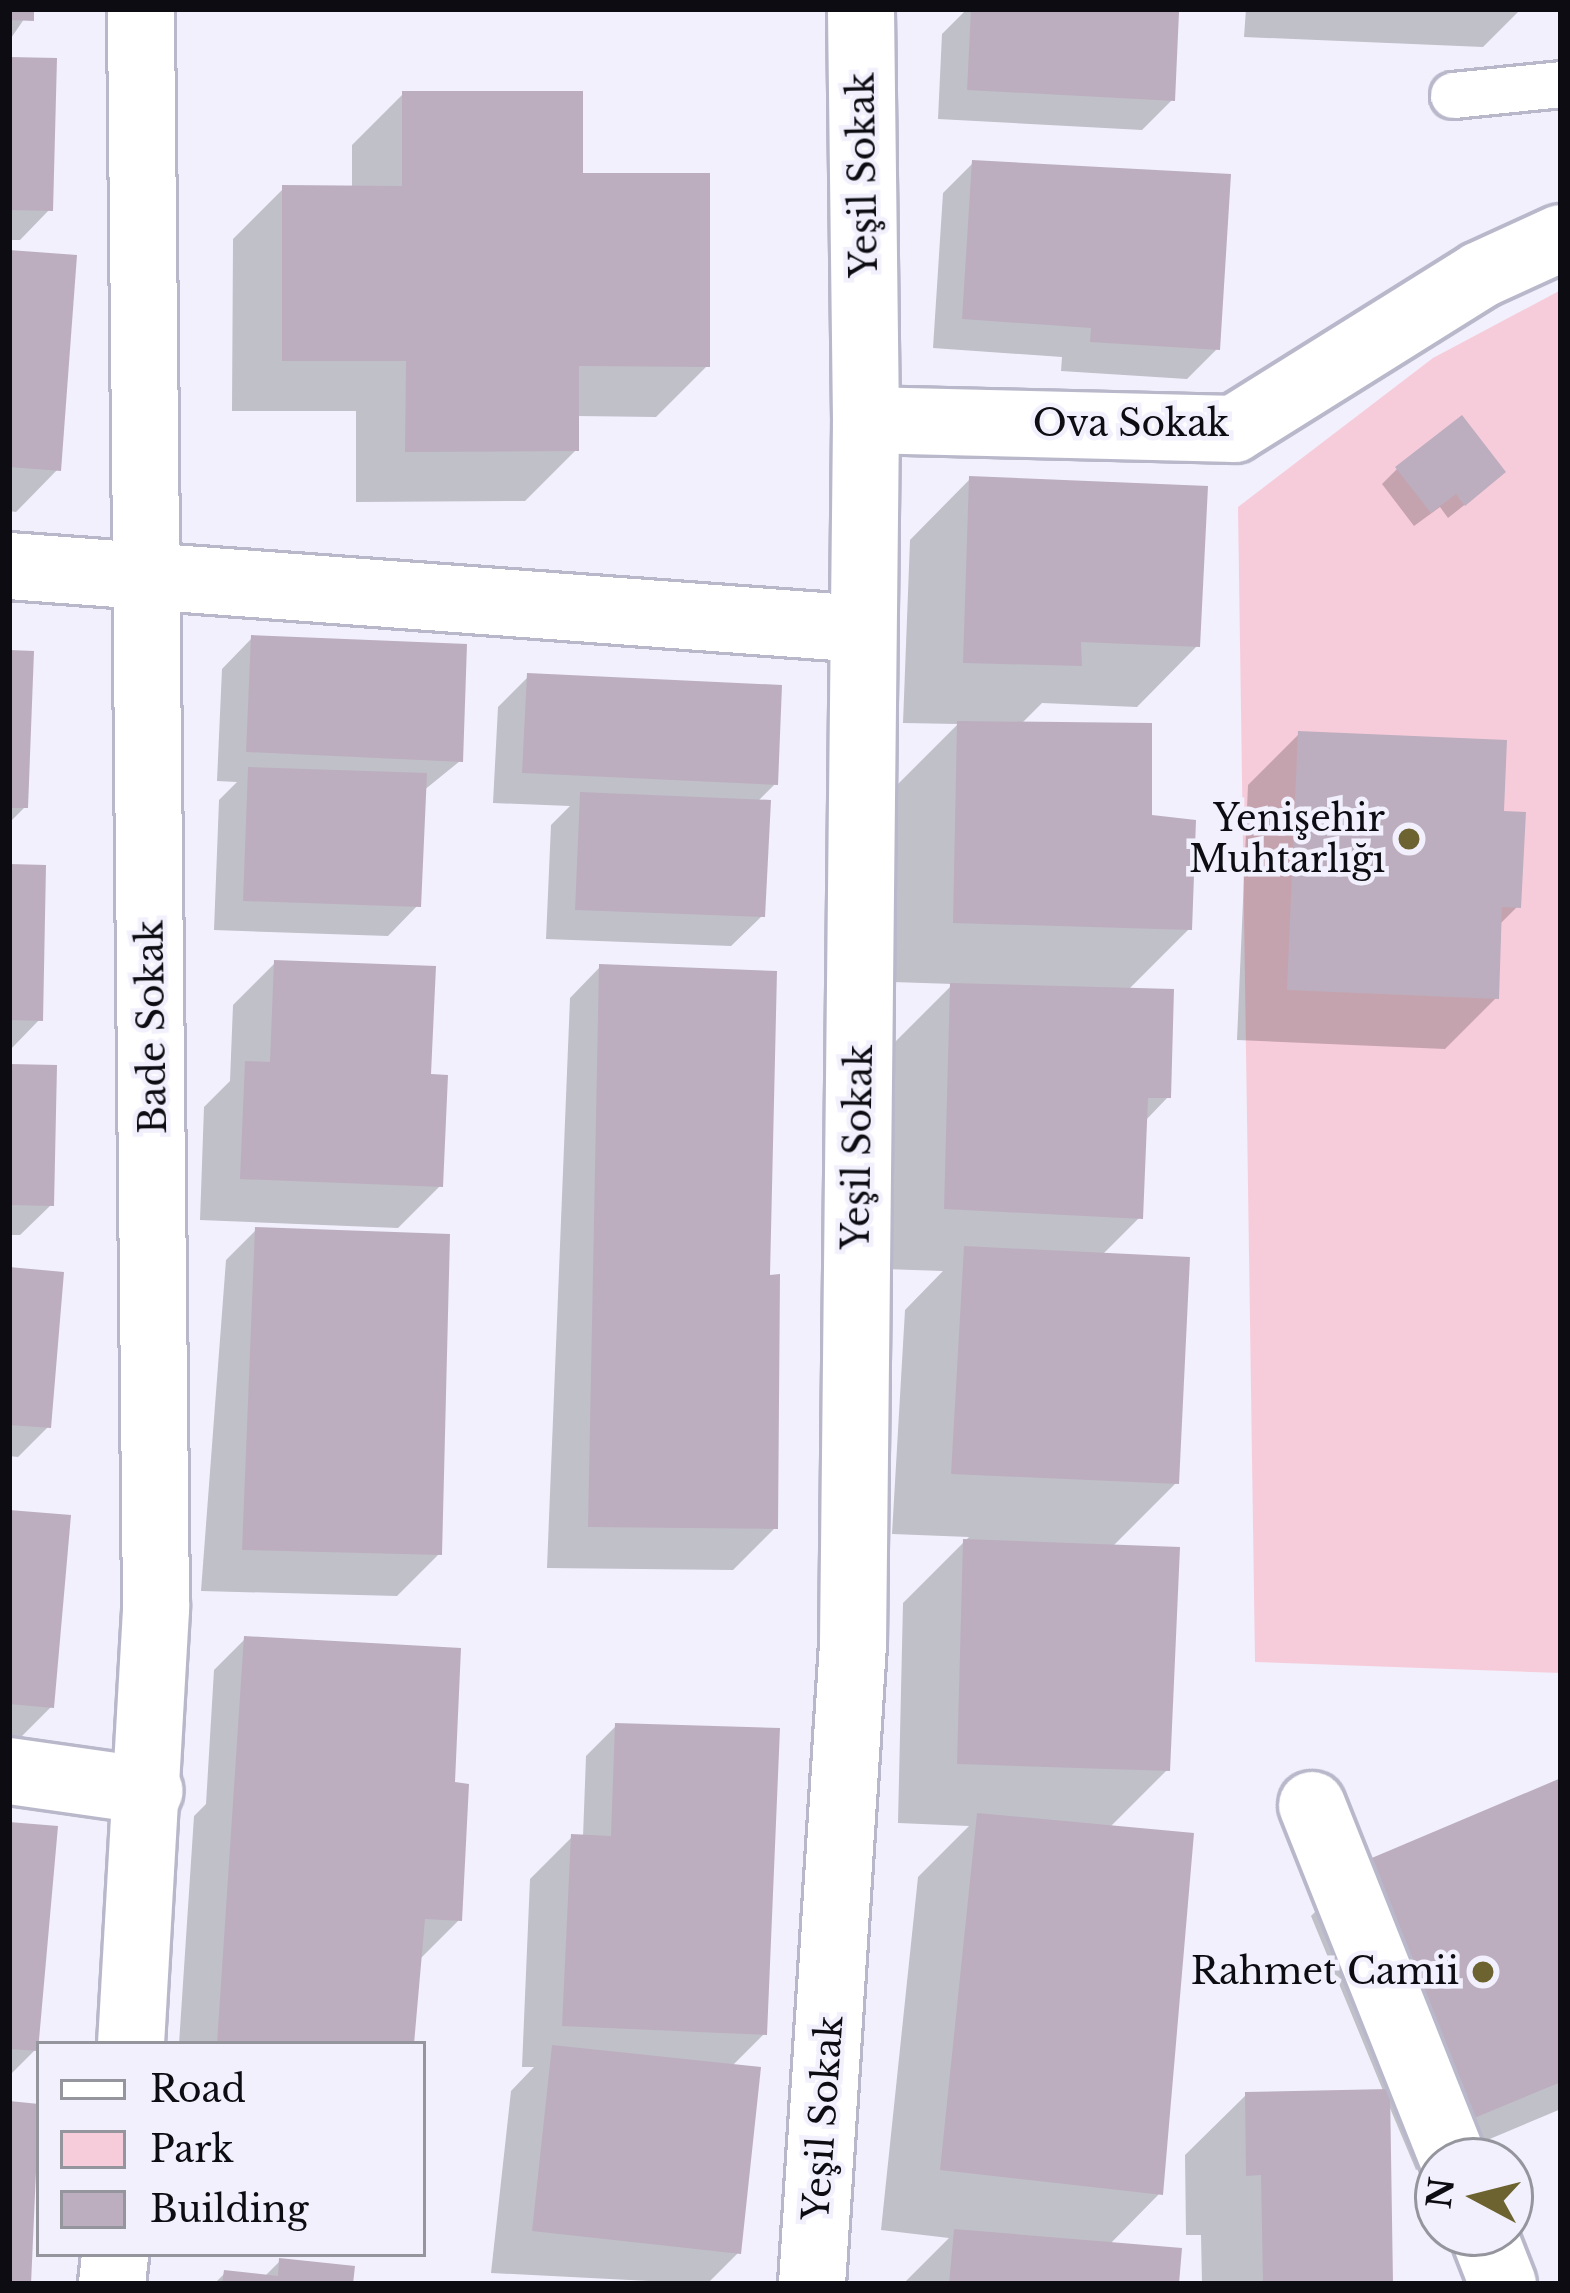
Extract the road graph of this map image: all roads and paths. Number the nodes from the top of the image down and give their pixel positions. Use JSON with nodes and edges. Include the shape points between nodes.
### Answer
{"nodes":[{"id":1,"x":141,"y":9,"type":"edge"},
{"id":2,"x":861,"y":9,"type":"edge"},
{"id":3,"x":1561,"y":84,"type":"edge"},
{"id":4,"x":1453,"y":95,"type":"dead end"},
{"id":5,"x":1561,"y":238,"type":"edge"},
{"id":6,"x":866,"y":419,"type":"junction"},
{"id":7,"x":9,"y":566,"type":"edge"},
{"id":8,"x":146,"y":578,"type":"junction"},
{"id":9,"x":862,"y":629,"type":"junction"},
{"id":10,"x":9,"y":1771,"type":"edge"},
{"id":11,"x":150,"y":1790,"type":"junction"},
{"id":12,"x":1312,"y":1805,"type":"dead end"},
{"id":13,"x":131,"y":2041,"type":"edge"},
{"id":14,"x":1444,"y":2137,"type":"edge"},
{"id":15,"x":812,"y":2284,"type":"edge"}],
"edges":[{"from":1,"to":8,"type":"street","name":"Bade Sokak"},
{"from":2,"to":6,"type":"street","name":"Yeşil Sokak"},
{"from":3,"to":4,"type":"lane"},
{"from":5,"to":6,"type":"street","name":"Ova Sokak","via":[[1480,275],[1234,429]]},
{"from":6,"to":9,"type":"street","name":"Yeşil Sokak"},
{"from":7,"to":8,"type":"street"},
{"from":8,"to":9,"type":"street"},
{"from":8,"to":11,"type":"street","name":"Bade Sokak","via":[[156,1382]]},
{"from":9,"to":15,"type":"street","name":"Yeşil Sokak","via":[[853,1644]]},
{"from":10,"to":11,"type":"street"},
{"from":11,"to":13,"type":"street","name":"Bade Sokak"},
{"from":12,"to":14,"type":"street"}]}
